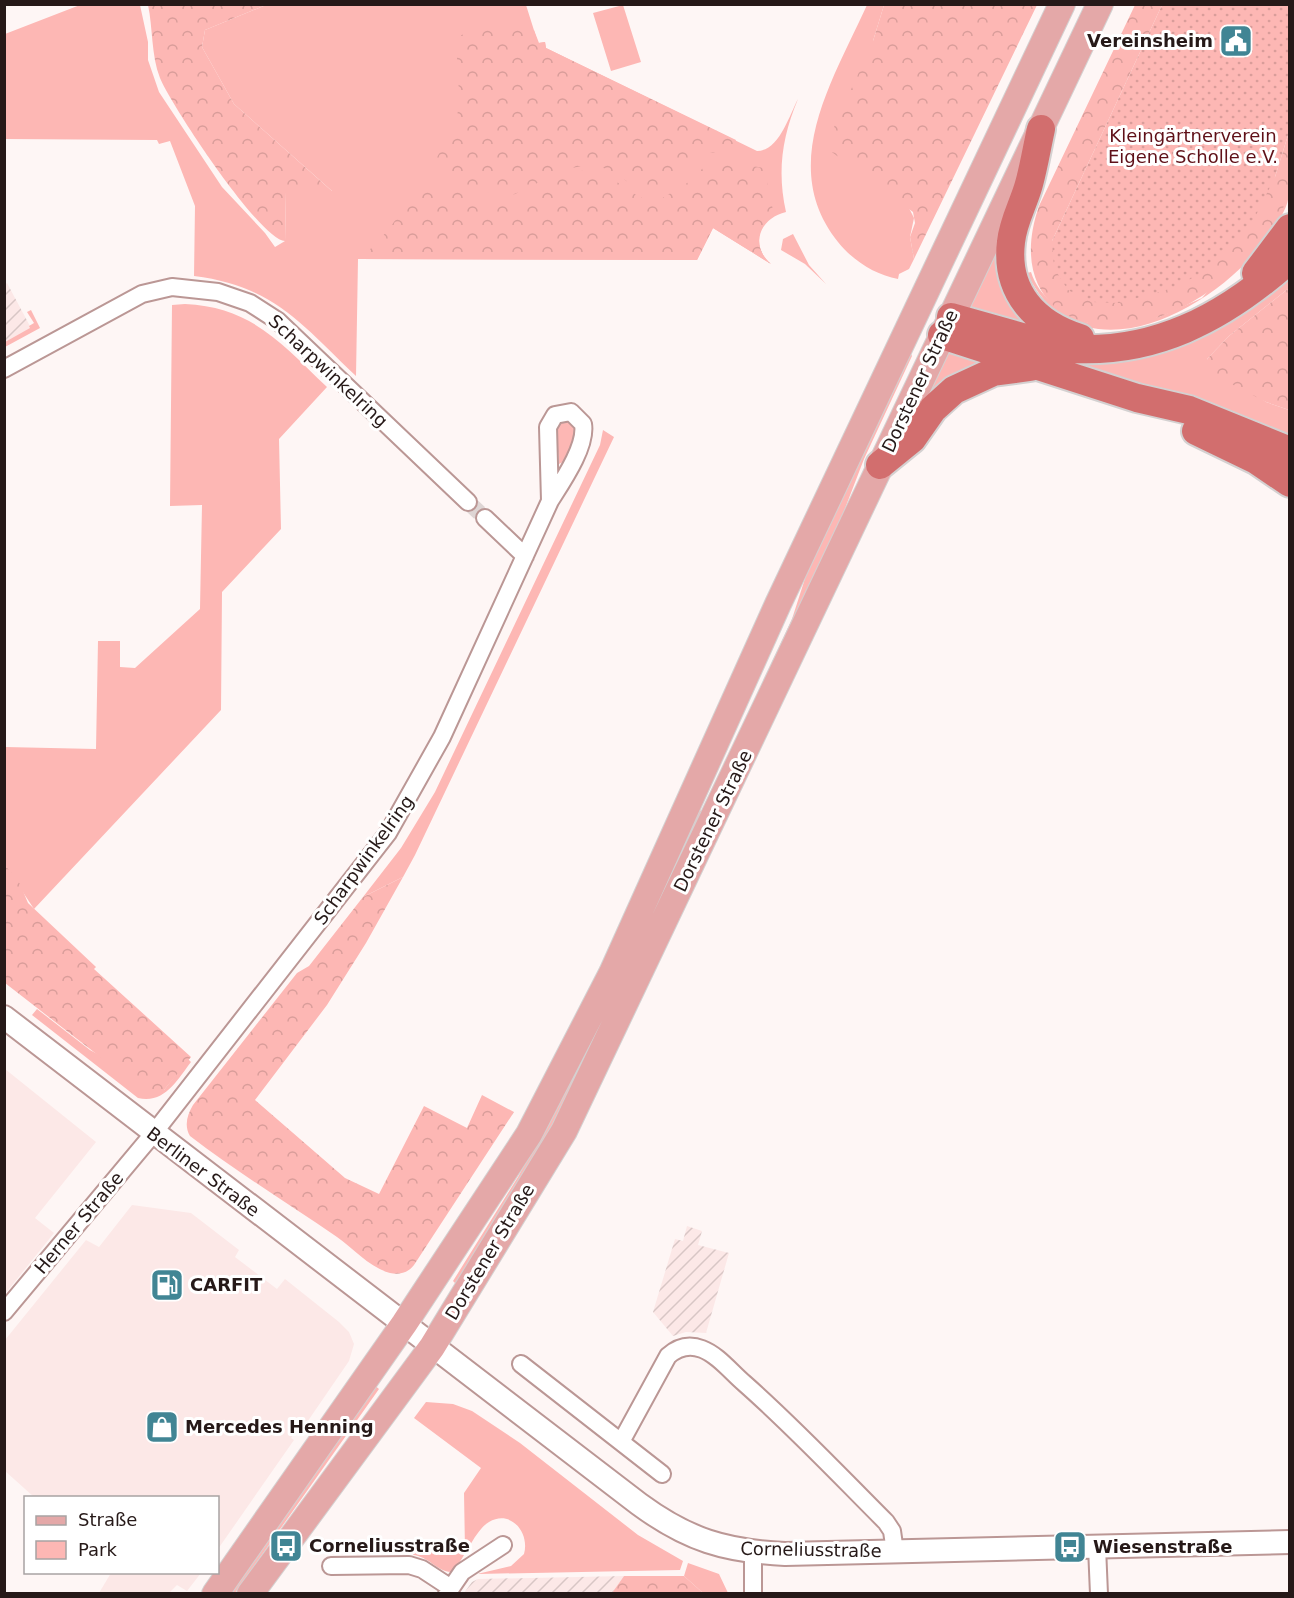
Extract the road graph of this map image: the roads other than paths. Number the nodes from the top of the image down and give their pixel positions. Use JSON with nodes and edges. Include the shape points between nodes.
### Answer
{"nodes":[{"id":1,"x":1062,"y":4,"type":"edge"},
{"id":2,"x":1100,"y":4,"type":"edge"},
{"id":3,"x":1041,"y":129,"type":"junction"},
{"id":4,"x":1290,"y":228,"type":"edge"},
{"id":5,"x":1290,"y":259,"type":"edge"},
{"id":6,"x":916,"y":311,"type":"junction"},
{"id":7,"x":1214,"y":315,"type":"junction"},
{"id":8,"x":946,"y":326,"type":"junction"},
{"id":9,"x":1108,"y":347,"type":"junction"},
{"id":10,"x":1038,"y":366,"type":"junction"},
{"id":11,"x":4,"y":369,"type":"edge"},
{"id":12,"x":1137,"y":398,"type":"junction"},
{"id":13,"x":1290,"y":451,"type":"edge"},
{"id":14,"x":880,"y":465,"type":"junction"},
{"id":15,"x":1290,"y":483,"type":"edge"},
{"id":16,"x":550,"y":501,"type":"dead end"},
{"id":17,"x":468,"y":502,"type":"tunnel mouth"},
{"id":18,"x":485,"y":518,"type":"tunnel mouth"},
{"id":19,"x":525,"y":556,"type":"junction"},
{"id":20,"x":4,"y":1017,"type":"edge"},
{"id":21,"x":153,"y":1134,"type":"junction"},
{"id":22,"x":4,"y":1312,"type":"edge"},
{"id":23,"x":404,"y":1324,"type":"junction"},
{"id":24,"x":432,"y":1347,"type":"junction"},
{"id":25,"x":521,"y":1364,"type":"dead end"},
{"id":26,"x":621,"y":1442,"type":"junction"},
{"id":27,"x":662,"y":1474,"type":"dead end"},
{"id":28,"x":1290,"y":1542,"type":"edge"},
{"id":29,"x":503,"y":1545,"type":"dead end"},
{"id":30,"x":1097,"y":1547,"type":"junction"},
{"id":31,"x":895,"y":1551,"type":"junction"},
{"id":32,"x":753,"y":1552,"type":"junction"},
{"id":33,"x":331,"y":1566,"type":"dead end"},
{"id":34,"x":449,"y":1591,"type":"edge"},
{"id":35,"x":215,"y":1593,"type":"edge"},
{"id":36,"x":250,"y":1593,"type":"edge"},
{"id":37,"x":753,"y":1593,"type":"edge"},
{"id":38,"x":1099,"y":1593,"type":"edge"}],
"edges":[{"from":1,"to":6,"type":"main road","name":"Dorstener Straße"},
{"from":2,"to":3,"type":"main road","name":"Dorstener Straße"},
{"from":3,"to":8,"type":"main road","name":"Dorstener Straße"},
{"from":3,"to":9,"type":"highway","via":[[1029,185],[1011,240],[1015,281],[1026,303],[1043,322]]},
{"from":4,"to":7,"type":"highway","via":[[1248,282]]},
{"from":5,"to":7,"type":"highway","via":[[1263,283]]},
{"from":6,"to":8,"type":"main road"},
{"from":6,"to":23,"type":"main road","name":"Dorstener Straße","via":[[587,1022],[529,1134]]},
{"from":7,"to":9,"type":"highway","via":[[1147,344]]},
{"from":8,"to":9,"type":"highway","via":[[1061,348]]},
{"from":8,"to":10,"type":"highway"},
{"from":8,"to":14,"type":"main road","name":"Dorstener Straße"},
{"from":10,"to":12,"type":"highway"},
{"from":10,"to":14,"type":"highway","via":[[993,372],[954,390],[933,409],[912,439]]},
{"from":11,"to":17,"type":"street","name":"Scharpwinkelring","via":[[142,294],[172,287],[218,292],[250,303],[278,321]]},
{"from":12,"to":13,"type":"highway","via":[[1189,410]]},
{"from":12,"to":15,"type":"highway","via":[[1256,460]]},
{"from":14,"to":24,"type":"main road","name":"Dorstener Straße","via":[[564,1131]]},
{"from":16,"to":19,"type":"street","name":"Scharpwinkelring"},
{"from":18,"to":19,"type":"street"},
{"from":19,"to":21,"type":"street","name":"Scharpwinkelring","via":[[442,737],[403,811]]},
{"from":20,"to":21,"type":"main road","name":"Berliner Straße"},
{"from":21,"to":22,"type":"street","name":"Herner Straße"},
{"from":21,"to":23,"type":"main road","name":"Berliner Straße"},
{"from":23,"to":24,"type":"main road","name":"Corneliusstraße"},
{"from":23,"to":35,"type":"main road","name":"Dorstener Straße"},
{"from":24,"to":32,"type":"main road","name":"Corneliusstraße","via":[[662,1521],[712,1544]]},
{"from":24,"to":36,"type":"main road","name":"Dorstener Straße"},
{"from":25,"to":26,"type":"street"},
{"from":26,"to":27,"type":"street"},
{"from":26,"to":31,"type":"street","name":"Corneliusstraße","via":[[668,1356],[675,1349],[698,1347],[754,1392],[886,1522],[892,1531]]},
{"from":28,"to":30,"type":"main road","name":"Corneliusstraße"},
{"from":29,"to":34,"type":"street","via":[[462,1572]]},
{"from":30,"to":31,"type":"main road","name":"Corneliusstraße"},
{"from":30,"to":38,"type":"street"},
{"from":31,"to":32,"type":"main road","name":"Corneliusstraße"},
{"from":32,"to":37,"type":"street"},
{"from":33,"to":34,"type":"street","via":[[409,1565],[422,1569]]}]}
